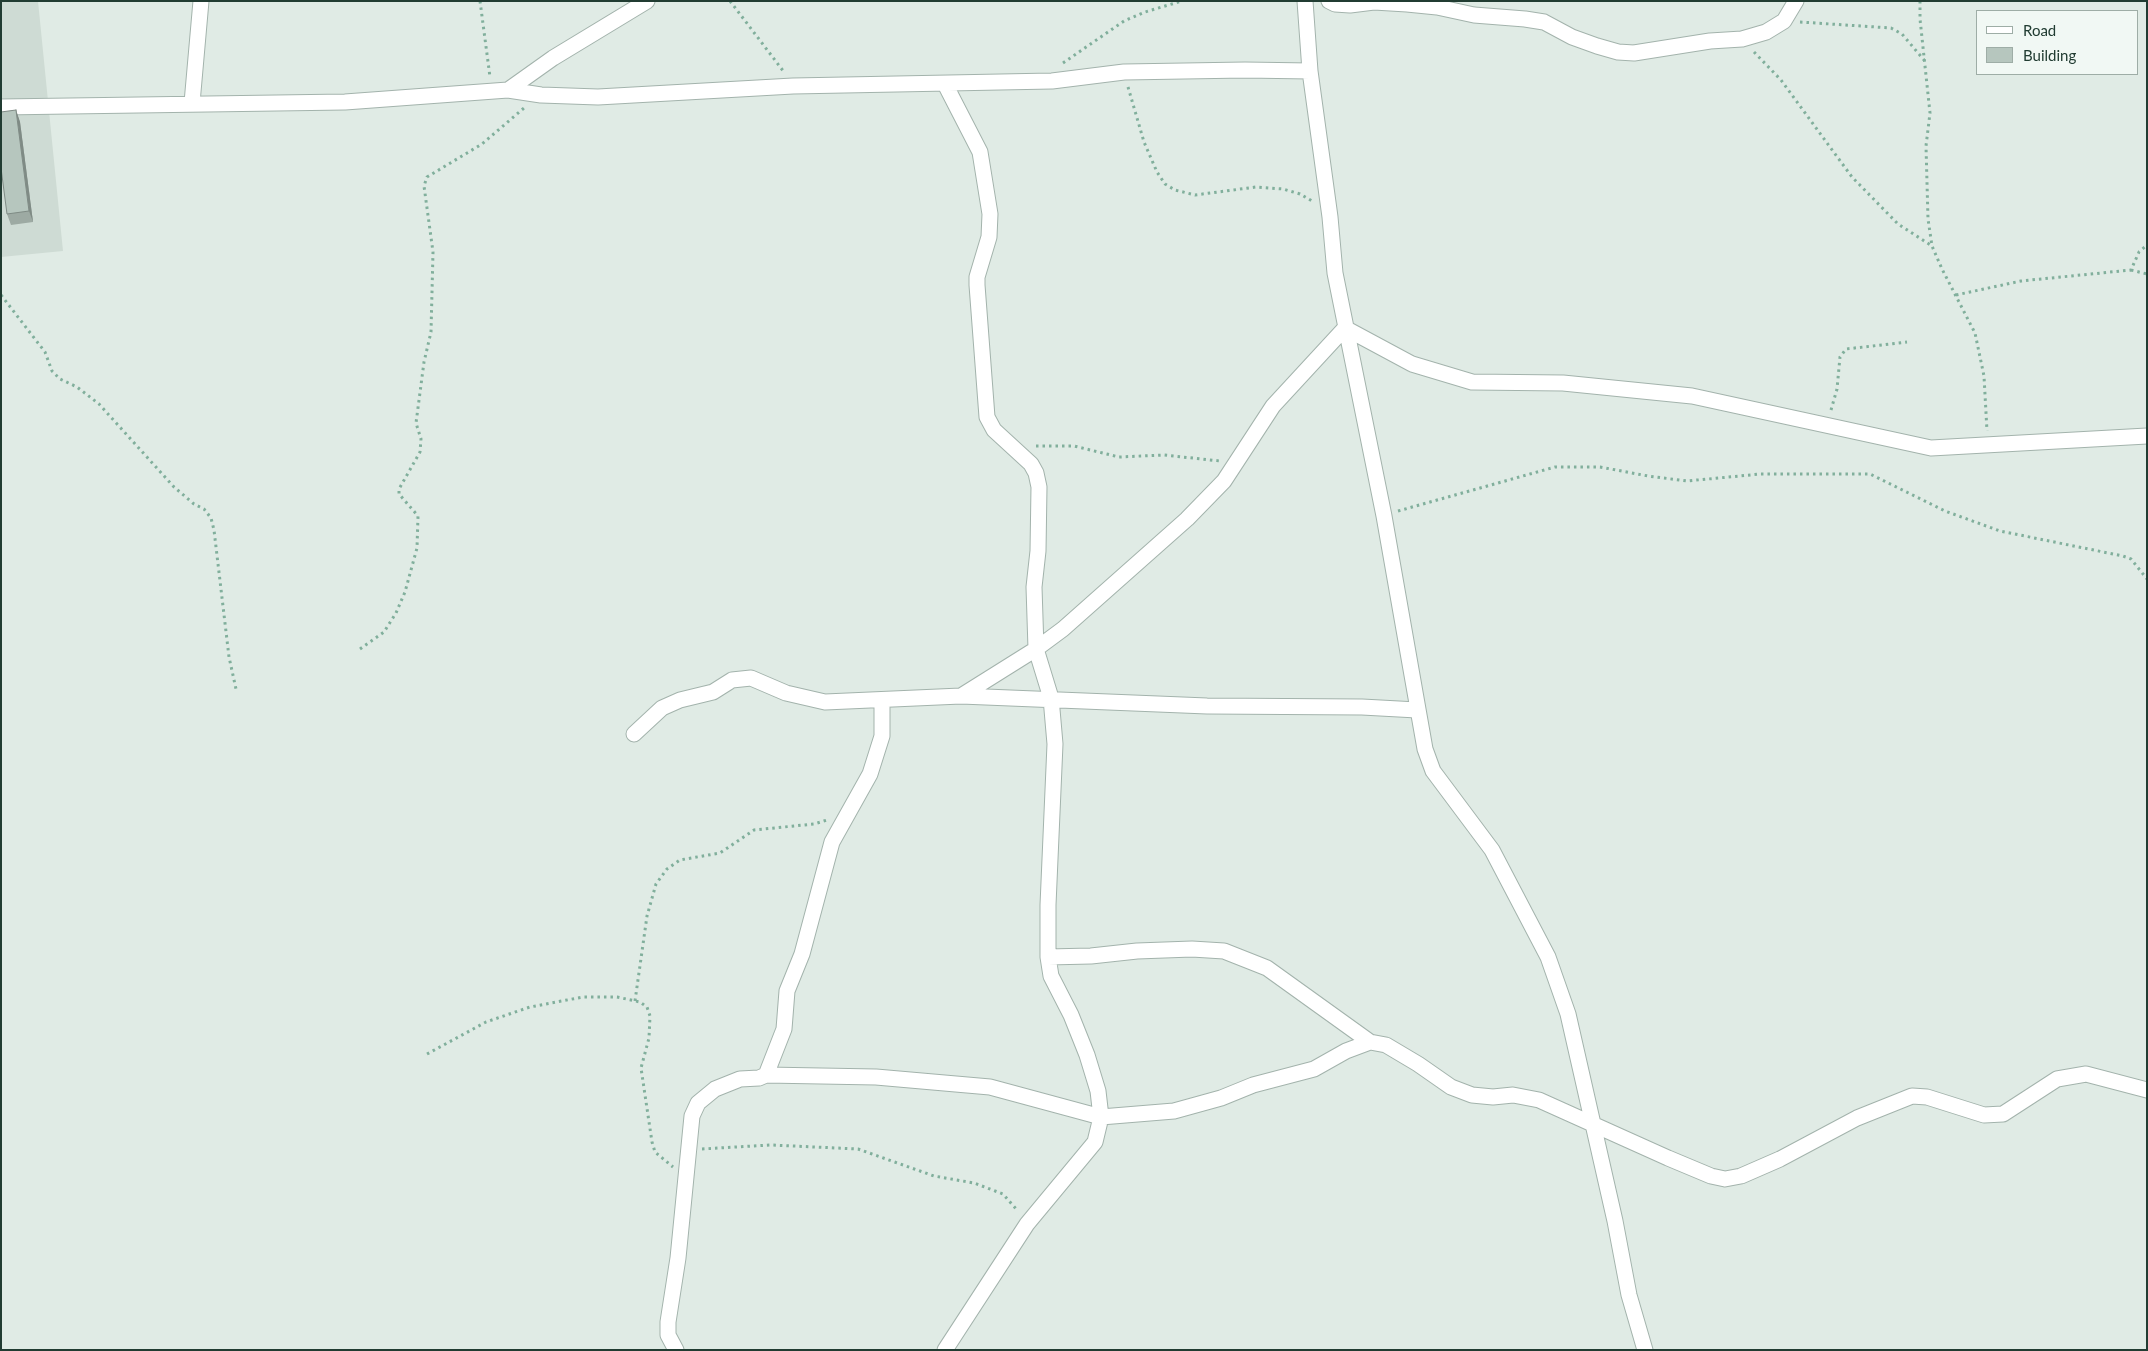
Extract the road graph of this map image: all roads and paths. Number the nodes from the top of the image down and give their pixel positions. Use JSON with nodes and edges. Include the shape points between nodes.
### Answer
{"nodes":[{"id":1,"x":201,"y":1,"type":"edge"},
{"id":2,"x":480,"y":1,"type":"edge"},
{"id":3,"x":647,"y":1,"type":"edge"},
{"id":4,"x":730,"y":1,"type":"edge"},
{"id":5,"x":1182,"y":1,"type":"edge"},
{"id":6,"x":1305,"y":1,"type":"edge"},
{"id":7,"x":1329,"y":1,"type":"edge"},
{"id":8,"x":1796,"y":1,"type":"edge"},
{"id":9,"x":1920,"y":1,"type":"edge"},
{"id":10,"x":1784,"y":21,"type":"junction"},
{"id":11,"x":1742,"y":39,"type":"junction"},
{"id":12,"x":1924,"y":60,"type":"junction"},
{"id":13,"x":1124,"y":72,"type":"junction"},
{"id":14,"x":1310,"y":72,"type":"junction"},
{"id":15,"x":1052,"y":81,"type":"junction"},
{"id":16,"x":945,"y":84,"type":"junction"},
{"id":17,"x":793,"y":86,"type":"junction"},
{"id":18,"x":508,"y":90,"type":"junction"},
{"id":19,"x":492,"y":92,"type":"junction"},
{"id":20,"x":540,"y":95,"type":"junction"},
{"id":21,"x":192,"y":102,"type":"junction"},
{"id":22,"x":1,"y":107,"type":"edge"},
{"id":23,"x":1330,"y":217,"type":"junction"},
{"id":24,"x":2147,"y":245,"type":"edge"},
{"id":25,"x":1932,"y":246,"type":"junction"},
{"id":26,"x":2130,"y":270,"type":"junction"},
{"id":27,"x":2147,"y":274,"type":"edge"},
{"id":28,"x":1956,"y":295,"type":"junction"},
{"id":29,"x":1,"y":296,"type":"edge"},
{"id":30,"x":1346,"y":328,"type":"junction"},
{"id":31,"x":1907,"y":342,"type":"dead end"},
{"id":32,"x":1822,"y":426,"type":"junction"},
{"id":33,"x":2147,"y":436,"type":"edge"},
{"id":34,"x":1988,"y":444,"type":"junction"},
{"id":35,"x":1010,"y":446,"type":"junction"},
{"id":36,"x":1236,"y":463,"type":"junction"},
{"id":37,"x":1384,"y":516,"type":"junction"},
{"id":38,"x":2147,"y":580,"type":"edge"},
{"id":39,"x":360,"y":649,"type":"dead end"},
{"id":40,"x":1036,"y":649,"type":"junction"},
{"id":41,"x":236,"y":689,"type":"dead end"},
{"id":42,"x":961,"y":696,"type":"junction"},
{"id":43,"x":1051,"y":698,"type":"junction"},
{"id":44,"x":882,"y":700,"type":"junction"},
{"id":45,"x":1418,"y":710,"type":"junction"},
{"id":46,"x":634,"y":734,"type":"dead end"},
{"id":47,"x":846,"y":815,"type":"junction"},
{"id":48,"x":1048,"y":957,"type":"junction"},
{"id":49,"x":635,"y":1000,"type":"junction"},
{"id":50,"x":1370,"y":1042,"type":"junction"},
{"id":51,"x":427,"y":1054,"type":"dead end"},
{"id":52,"x":766,"y":1074,"type":"junction"},
{"id":53,"x":2147,"y":1090,"type":"edge"},
{"id":54,"x":1101,"y":1117,"type":"junction"},
{"id":55,"x":1592,"y":1124,"type":"junction"},
{"id":56,"x":687,"y":1151,"type":"junction"},
{"id":57,"x":686,"y":1176,"type":"junction"},
{"id":58,"x":1026,"y":1224,"type":"junction"},
{"id":59,"x":676,"y":1350,"type":"edge"},
{"id":60,"x":945,"y":1350,"type":"edge"},
{"id":61,"x":1646,"y":1350,"type":"edge"}],
"edges":[{"from":1,"to":21,"type":"street"},
{"from":2,"to":19,"type":"path"},
{"from":3,"to":18,"type":"street"},
{"from":4,"to":17,"type":"path"},
{"from":5,"to":15,"type":"path","via":[[1124,21],[1064,62]]},
{"from":6,"to":14,"type":"street"},
{"from":7,"to":11,"type":"street","via":[[1350,5],[1374,2],[1407,4],[1544,22],[1572,37],[1618,52],[1634,53],[1710,40]]},
{"from":8,"to":10,"type":"street"},
{"from":9,"to":12,"type":"path"},
{"from":10,"to":11,"type":"street","via":[[1766,32]]},
{"from":10,"to":12,"type":"path","via":[[1891,28],[1902,34]]},
{"from":11,"to":25,"type":"path","via":[[1782,80],[1852,177],[1898,224]]},
{"from":12,"to":25,"type":"path","via":[[1930,113],[1926,146]]},
{"from":13,"to":14,"type":"street"},
{"from":13,"to":15,"type":"street"},
{"from":13,"to":23,"type":"path","via":[[1144,142],[1165,184],[1195,195],[1256,187],[1283,189],[1300,194]]},
{"from":14,"to":23,"type":"street"},
{"from":15,"to":16,"type":"street"},
{"from":16,"to":17,"type":"street"},
{"from":16,"to":35,"type":"street","via":[[980,152],[990,228],[977,285],[987,417],[994,430]]},
{"from":17,"to":20,"type":"street","via":[[598,98]]},
{"from":18,"to":19,"type":"street"},
{"from":18,"to":20,"type":"street"},
{"from":19,"to":21,"type":"street","via":[[345,102]]},
{"from":20,"to":39,"type":"path","via":[[482,144],[427,177],[424,186],[433,252],[431,332],[416,423],[421,439],[420,452],[399,489],[399,494],[418,516],[417,548],[396,613],[384,632]]},
{"from":21,"to":22,"type":"street"},
{"from":23,"to":30,"type":"street","via":[[1335,273]]},
{"from":24,"to":26,"type":"path","via":[[2139,252]]},
{"from":25,"to":28,"type":"path"},
{"from":26,"to":27,"type":"path"},
{"from":26,"to":28,"type":"path","via":[[2021,281]]},
{"from":28,"to":34,"type":"path","via":[[1975,333],[1984,376]]},
{"from":29,"to":41,"type":"path","via":[[46,352],[52,371],[99,404],[160,473],[204,509],[210,518]]},
{"from":30,"to":32,"type":"street","via":[[1412,364],[1472,382],[1563,383],[1692,396],[1751,407]]},
{"from":30,"to":36,"type":"street","via":[[1273,406]]},
{"from":30,"to":37,"type":"street"},
{"from":31,"to":32,"type":"path","via":[[1846,348],[1840,356],[1832,408]]},
{"from":32,"to":34,"type":"street","via":[[1930,448]]},
{"from":33,"to":34,"type":"street"},
{"from":35,"to":36,"type":"path","via":[[1074,446],[1119,457],[1164,455]]},
{"from":35,"to":40,"type":"street","via":[[1031,464],[1039,487],[1034,587]]},
{"from":36,"to":40,"type":"street","via":[[1224,481],[1187,519],[1116,584]]},
{"from":37,"to":38,"type":"path","via":[[1555,467],[1600,467],[1687,481],[1769,474],[1870,474],[1945,511],[2000,531],[2094,548],[2131,559]]},
{"from":37,"to":45,"type":"street"},
{"from":40,"to":42,"type":"street"},
{"from":40,"to":43,"type":"street"},
{"from":42,"to":43,"type":"street"},
{"from":42,"to":44,"type":"street"},
{"from":43,"to":45,"type":"street","via":[[1207,706]]},
{"from":43,"to":48,"type":"street","via":[[1055,744]]},
{"from":44,"to":46,"type":"street","via":[[825,702],[786,693],[751,678],[739,678],[713,692],[662,708]]},
{"from":44,"to":47,"type":"street","via":[[882,736],[870,774]]},
{"from":45,"to":55,"type":"street","via":[[1425,749],[1433,771],[1492,850],[1548,957],[1568,1014]]},
{"from":47,"to":49,"type":"path","via":[[814,824],[754,830],[720,853],[680,860],[667,869],[656,884],[648,916]]},
{"from":47,"to":52,"type":"street","via":[[832,842],[802,954],[787,991],[784,1029]]},
{"from":48,"to":50,"type":"street","via":[[1192,949],[1224,951],[1268,968]]},
{"from":48,"to":54,"type":"street","via":[[1051,976],[1087,1055],[1098,1091]]},
{"from":49,"to":51,"type":"path","via":[[583,997],[530,1007],[486,1022]]},
{"from":49,"to":57,"type":"path","via":[[647,1007],[650,1016],[649,1038],[641,1068],[652,1142],[662,1160]]},
{"from":50,"to":54,"type":"street","via":[[1314,1069],[1253,1085],[1221,1098],[1174,1111]]},
{"from":50,"to":55,"type":"street","via":[[1386,1045],[1451,1088],[1472,1096],[1513,1095],[1539,1100]]},
{"from":52,"to":54,"type":"street","via":[[876,1077],[990,1087]]},
{"from":52,"to":56,"type":"street","via":[[759,1078],[727,1082],[706,1095],[692,1116]]},
{"from":53,"to":55,"type":"street","via":[[2086,1074],[2057,1079],[2003,1114],[1984,1115],[1927,1097],[1912,1096],[1857,1118],[1780,1159],[1741,1176],[1725,1179],[1711,1176]]},
{"from":54,"to":58,"type":"street","via":[[1095,1142]]},
{"from":55,"to":61,"type":"street","via":[[1629,1295]]},
{"from":56,"to":57,"type":"street"},
{"from":56,"to":58,"type":"path","via":[[771,1145],[858,1149],[934,1176],[974,1183],[1003,1194],[1015,1205]]},
{"from":57,"to":59,"type":"street","via":[[668,1322],[668,1336]]},
{"from":58,"to":60,"type":"street"}]}
